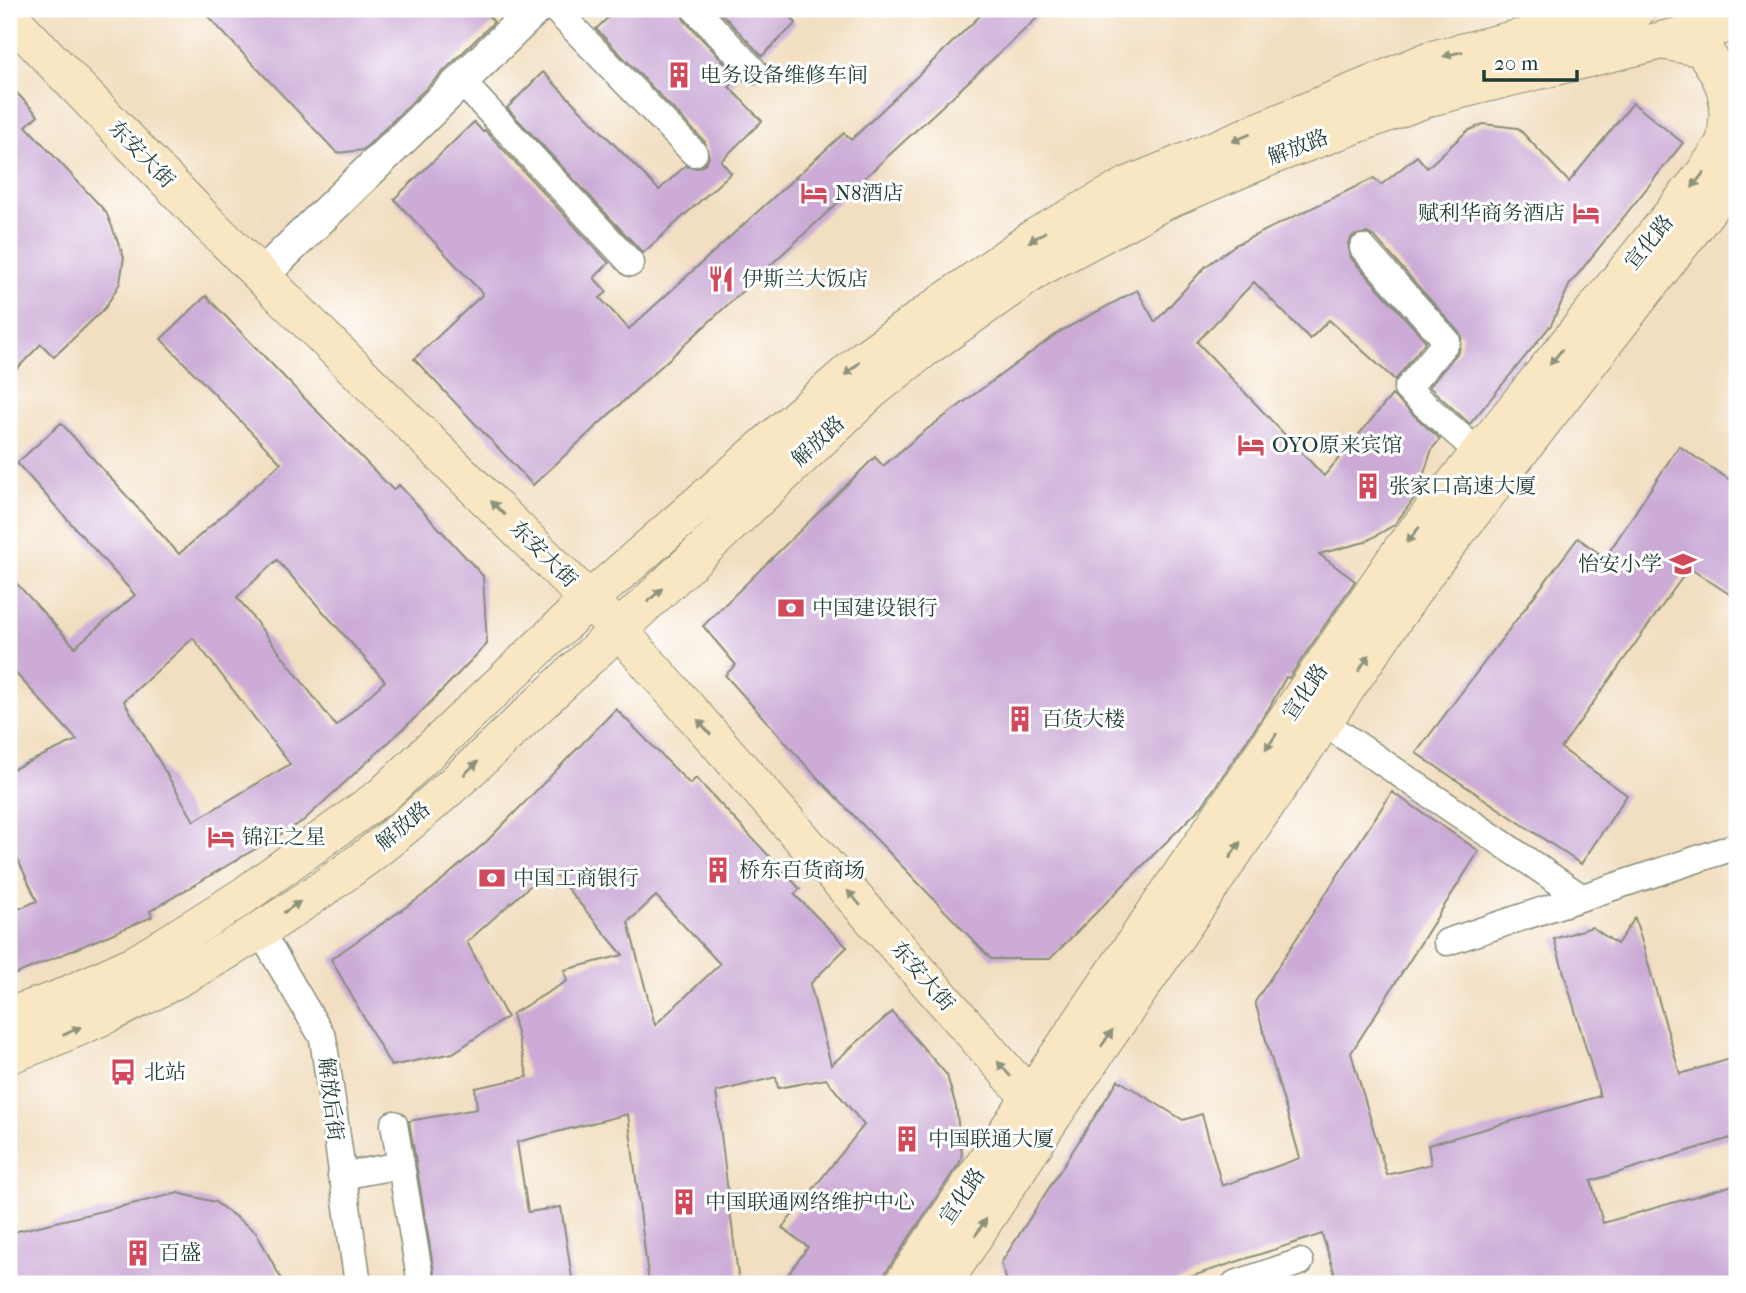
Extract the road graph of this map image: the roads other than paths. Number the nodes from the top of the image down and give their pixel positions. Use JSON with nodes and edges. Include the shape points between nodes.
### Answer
{"nodes":[{"id":1,"x":555,"y":9,"type":"edge"},
{"id":2,"x":695,"y":9,"type":"edge"},
{"id":3,"x":1638,"y":9,"type":"edge"},
{"id":4,"x":522,"y":13,"type":"edge"},
{"id":5,"x":9,"y":16,"type":"edge"},
{"id":6,"x":1737,"y":22,"type":"edge"},
{"id":7,"x":1660,"y":41,"type":"junction"},
{"id":8,"x":754,"y":71,"type":"dead end"},
{"id":9,"x":461,"y":81,"type":"junction"},
{"id":10,"x":1733,"y":146,"type":"edge"},
{"id":11,"x":694,"y":153,"type":"dead end"},
{"id":12,"x":1363,"y":248,"type":"dead end"},
{"id":13,"x":631,"y":263,"type":"dead end"},
{"id":14,"x":261,"y":275,"type":"junction"},
{"id":15,"x":1479,"y":453,"type":"junction"},
{"id":16,"x":1459,"y":503,"type":"junction"},
{"id":17,"x":590,"y":599,"type":"junction"},
{"id":18,"x":619,"y":629,"type":"junction"},
{"id":19,"x":1310,"y":713,"type":"junction"},
{"id":20,"x":1737,"y":846,"type":"edge"},
{"id":21,"x":1581,"y":897,"type":"junction"},
{"id":22,"x":259,"y":929,"type":"junction"},
{"id":23,"x":1447,"y":942,"type":"dead end"},
{"id":24,"x":9,"y":1016,"type":"edge"},
{"id":25,"x":9,"y":1055,"type":"edge"},
{"id":26,"x":1042,"y":1106,"type":"junction"},
{"id":27,"x":394,"y":1124,"type":"dead end"},
{"id":28,"x":401,"y":1165,"type":"junction"},
{"id":29,"x":341,"y":1176,"type":"junction"},
{"id":30,"x":1300,"y":1262,"type":"dead end"},
{"id":31,"x":358,"y":1284,"type":"edge"},
{"id":32,"x":421,"y":1284,"type":"edge"},
{"id":33,"x":904,"y":1284,"type":"edge"},
{"id":34,"x":943,"y":1284,"type":"edge"},
{"id":35,"x":1235,"y":1284,"type":"edge"}],
"edges":[{"from":1,"to":11,"type":"street"},
{"from":2,"to":8,"type":"street"},
{"from":3,"to":17,"type":"main road","name":"解放路","one_way":true,"via":[[1430,60],[1129,185],[1035,237],[865,358]]},
{"from":4,"to":9,"type":"street"},
{"from":5,"to":14,"type":"main road","name":"东安大街"},
{"from":6,"to":7,"type":"main road","name":"解放路"},
{"from":7,"to":10,"type":"main road","via":[[1702,48],[1716,66],[1728,90]]},
{"from":18,"to":7,"type":"main road","name":"解放路","one_way":true,"via":[[871,391],[1039,268],[1150,207],[1432,97]]},
{"from":9,"to":13,"type":"street"},
{"from":9,"to":14,"type":"street"},
{"from":10,"to":15,"type":"main road","name":"宣化路","one_way":true,"via":[[1704,174]]},
{"from":10,"to":16,"type":"main road","name":"宣化路"},
{"from":12,"to":15,"type":"street","via":[[1447,341],[1407,389]]},
{"from":17,"to":14,"type":"main road","name":"东安大街","one_way":true},
{"from":15,"to":16,"type":"main road","name":"宣化路"},
{"from":16,"to":19,"type":"main road","name":"宣化路","via":[[1402,549]]},
{"from":17,"to":18,"type":"main road","name":"东安大街"},
{"from":17,"to":24,"type":"main road","name":"解放路","via":[[383,795],[242,897],[139,962]]},
{"from":22,"to":18,"type":"main road","name":"解放路","one_way":true,"via":[[368,855],[452,786]]},
{"from":26,"to":18,"type":"main road","name":"东安大街","one_way":true},
{"from":19,"to":21,"type":"street"},
{"from":19,"to":26,"type":"main road","name":"宣化路"},
{"from":20,"to":21,"type":"street"},
{"from":21,"to":23,"type":"street"},
{"from":25,"to":22,"type":"main road","name":"解放路","one_way":true,"via":[[98,1019]]},
{"from":22,"to":29,"type":"street","name":"解放后街","via":[[323,1038]]},
{"from":26,"to":33,"type":"main road","name":"宣化路"},
{"from":34,"to":26,"type":"main road","name":"宣化路","one_way":true},
{"from":27,"to":28,"type":"street"},
{"from":28,"to":29,"type":"street"},
{"from":28,"to":32,"type":"street"},
{"from":29,"to":31,"type":"street","name":"解放后街"},
{"from":30,"to":35,"type":"street"}]}
